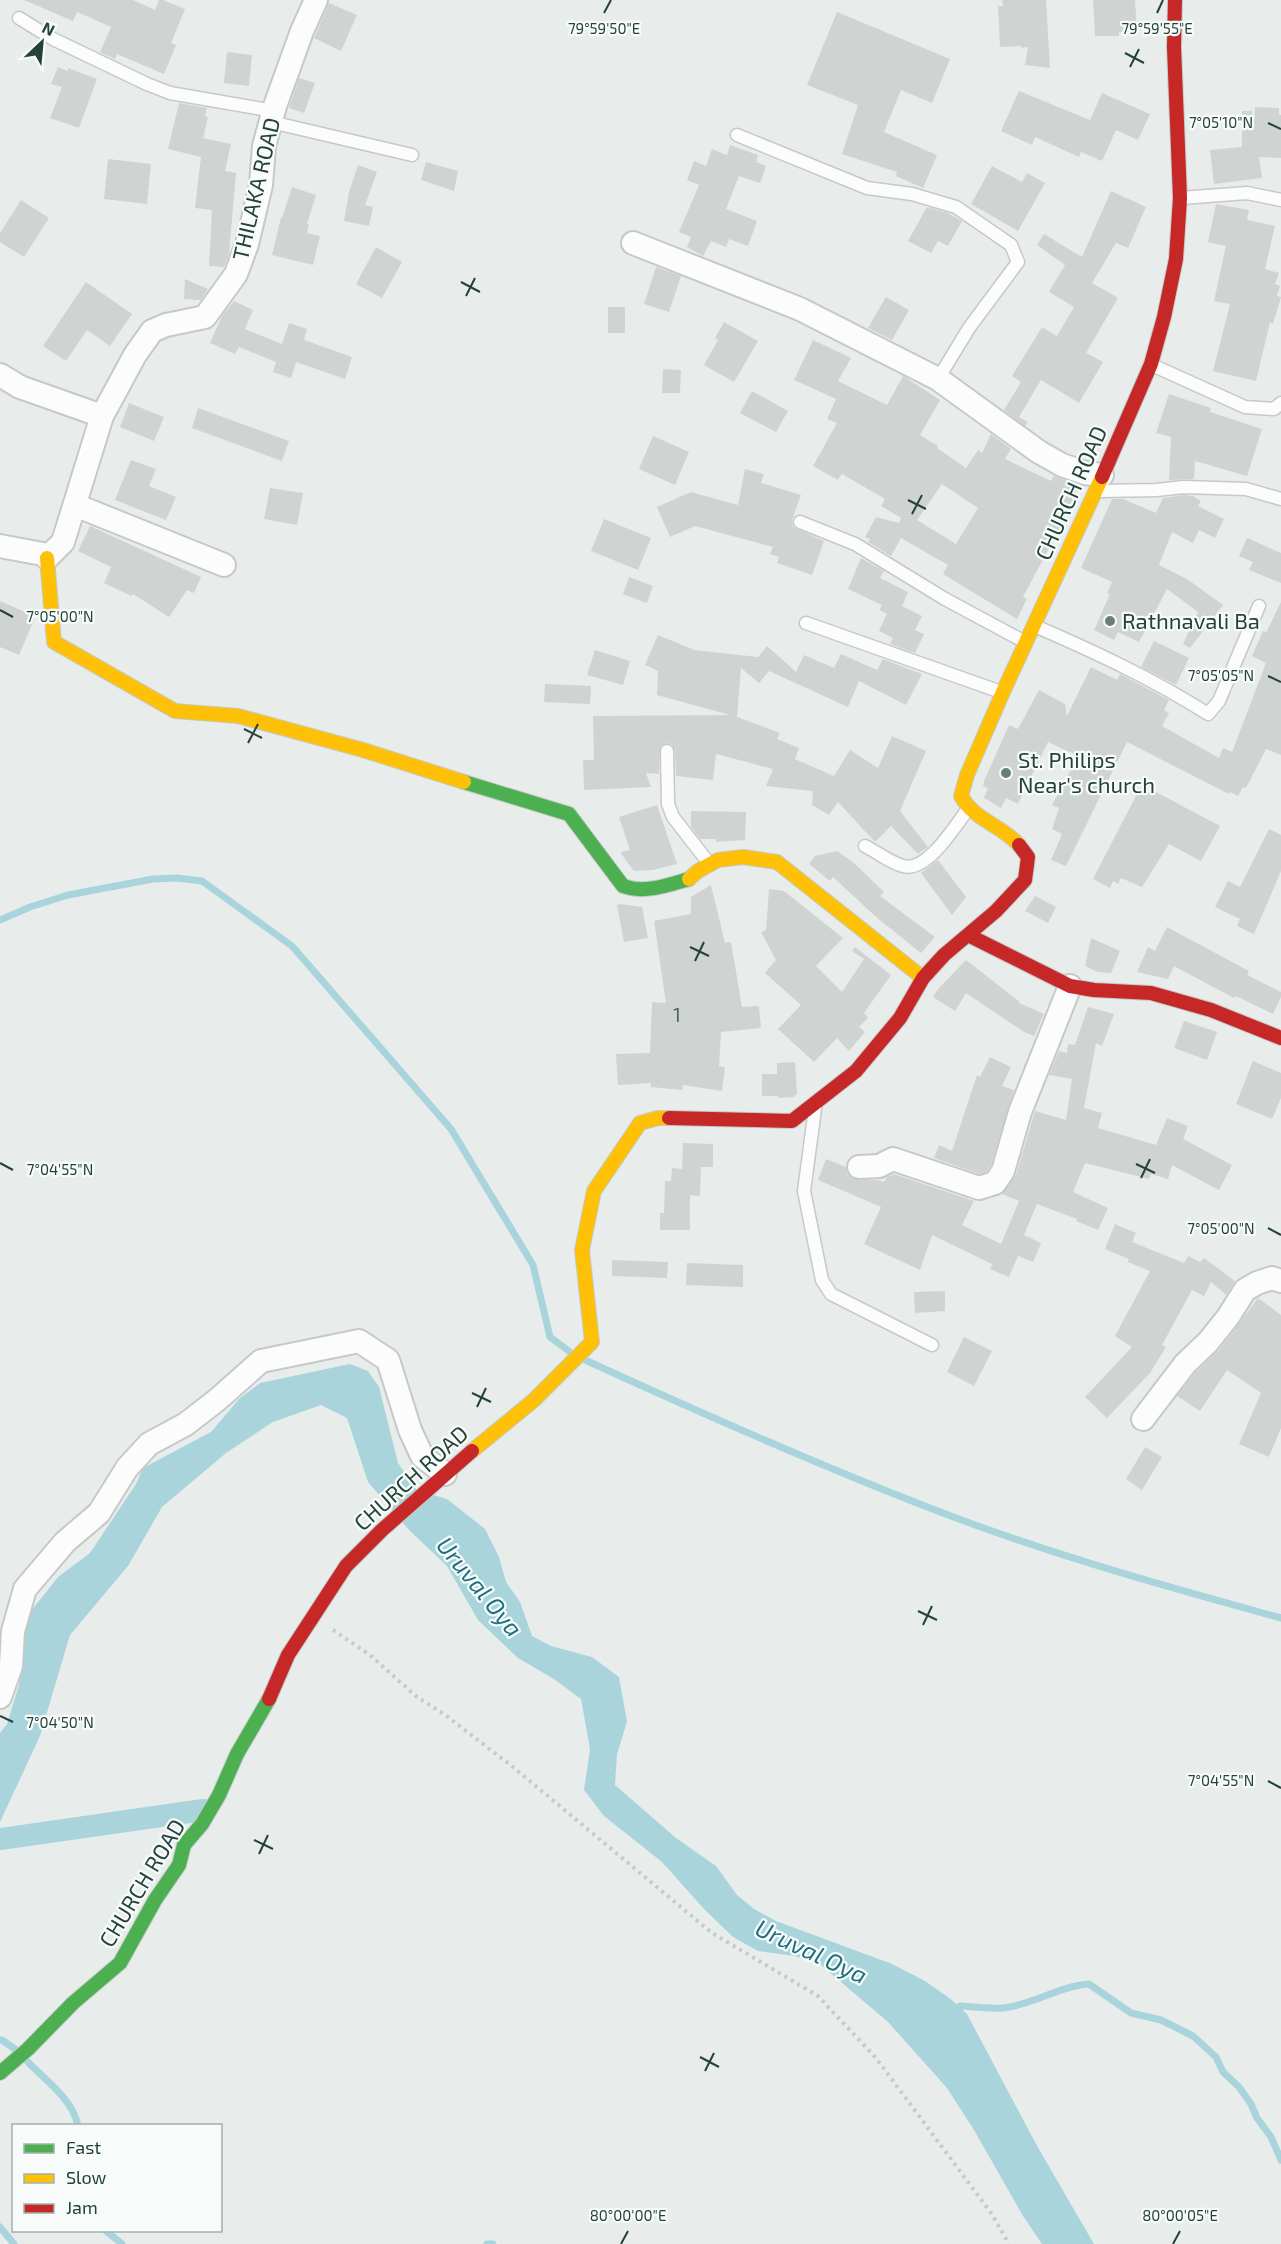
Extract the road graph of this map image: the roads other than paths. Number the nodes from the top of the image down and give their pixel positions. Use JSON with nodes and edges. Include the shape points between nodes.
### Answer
{"nodes":[{"id":1,"x":316,"y":0,"type":"edge"},
{"id":2,"x":1175,"y":0,"type":"edge"},
{"id":3,"x":19,"y":18,"type":"dead end"},
{"id":4,"x":273,"y":116,"type":"junction"},
{"id":5,"x":737,"y":135,"type":"dead end"},
{"id":6,"x":412,"y":155,"type":"dead end"},
{"id":7,"x":1180,"y":198,"type":"junction"},
{"id":8,"x":1281,"y":200,"type":"edge"},
{"id":9,"x":633,"y":243,"type":"dead end"},
{"id":10,"x":1151,"y":364,"type":"junction"},
{"id":11,"x":0,"y":375,"type":"edge"},
{"id":12,"x":938,"y":379,"type":"junction"},
{"id":13,"x":1281,"y":403,"type":"edge"},
{"id":14,"x":102,"y":416,"type":"junction"},
{"id":15,"x":1099,"y":483,"type":"junction"},
{"id":16,"x":1281,"y":499,"type":"edge"},
{"id":17,"x":75,"y":505,"type":"junction"},
{"id":18,"x":800,"y":522,"type":"dead end"},
{"id":19,"x":0,"y":546,"type":"edge"},
{"id":20,"x":47,"y":557,"type":"junction"},
{"id":21,"x":224,"y":565,"type":"dead end"},
{"id":22,"x":1259,"y":606,"type":"dead end"},
{"id":23,"x":806,"y":623,"type":"dead end"},
{"id":24,"x":1034,"y":626,"type":"junction"},
{"id":25,"x":1026,"y":642,"type":"junction"},
{"id":26,"x":1002,"y":692,"type":"junction"},
{"id":27,"x":667,"y":750,"type":"dead end"},
{"id":28,"x":968,"y":808,"type":"junction"},
{"id":29,"x":865,"y":846,"type":"dead end"},
{"id":30,"x":708,"y":862,"type":"junction"},
{"id":31,"x":968,"y":935,"type":"junction"},
{"id":32,"x":923,"y":978,"type":"junction"},
{"id":33,"x":1070,"y":986,"type":"junction"},
{"id":34,"x":1281,"y":1038,"type":"edge"},
{"id":35,"x":816,"y":1102,"type":"junction"},
{"id":36,"x":859,"y":1167,"type":"dead end"},
{"id":37,"x":1281,"y":1281,"type":"edge"},
{"id":38,"x":932,"y":1344,"type":"dead end"},
{"id":39,"x":1143,"y":1419,"type":"dead end"},
{"id":40,"x":445,"y":1474,"type":"junction"},
{"id":41,"x":0,"y":1697,"type":"edge"},
{"id":42,"x":0,"y":2073,"type":"edge"}],
"edges":[{"from":1,"to":4,"type":"street","name":"THILAKA ROAD"},
{"from":2,"to":7,"type":"street","name":"CHURCH ROAD"},
{"from":3,"to":4,"type":"lane","via":[[53,39],[170,93]]},
{"from":4,"to":6,"type":"lane"},
{"from":4,"to":14,"type":"street","name":"THILAKA ROAD","via":[[264,146],[261,185],[248,244],[236,274],[206,317],[152,331]]},
{"from":5,"to":12,"type":"lane","via":[[867,188],[912,194],[956,207],[1011,245],[1018,262],[969,328]]},
{"from":7,"to":8,"type":"lane","via":[[1247,193]]},
{"from":7,"to":10,"type":"street","name":"CHURCH ROAD","via":[[1176,259]]},
{"from":9,"to":12,"type":"street","via":[[800,309]]},
{"from":10,"to":13,"type":"lane","via":[[1245,406],[1275,409]]},
{"from":10,"to":15,"type":"street","name":"CHURCH ROAD"},
{"from":11,"to":14,"type":"street","via":[[20,387]]},
{"from":12,"to":15,"type":"street","via":[[1039,452]]},
{"from":14,"to":17,"type":"street","name":"THILAKA ROAD"},
{"from":15,"to":16,"type":"lane","via":[[1156,490],[1245,489]]},
{"from":15,"to":24,"type":"street","name":"CHURCH ROAD"},
{"from":17,"to":20,"type":"street","name":"THILAKA ROAD","via":[[63,542]]},
{"from":17,"to":21,"type":"street"},
{"from":18,"to":25,"type":"lane","via":[[855,544]]},
{"from":19,"to":20,"type":"street"},
{"from":20,"to":30,"type":"street","via":[[54,642],[175,711],[238,716],[569,814],[629,889],[660,888],[690,879]]},
{"from":22,"to":24,"type":"lane","via":[[1219,701],[1208,714],[1104,656]]},
{"from":23,"to":26,"type":"lane"},
{"from":24,"to":25,"type":"street","name":"CHURCH ROAD"},
{"from":25,"to":26,"type":"street","name":"CHURCH ROAD"},
{"from":26,"to":28,"type":"street","name":"CHURCH ROAD","via":[[967,775],[961,796]]},
{"from":27,"to":30,"type":"lane","via":[[668,804],[673,817]]},
{"from":28,"to":29,"type":"lane","via":[[921,865],[904,867]]},
{"from":28,"to":31,"type":"street","name":"CHURCH ROAD","via":[[1017,843],[1028,857],[1028,868],[1025,880]]},
{"from":30,"to":32,"type":"street","via":[[756,857],[777,862]]},
{"from":31,"to":32,"type":"street","name":"CHURCH ROAD"},
{"from":31,"to":33,"type":"street"},
{"from":32,"to":35,"type":"street","name":"CHURCH ROAD","via":[[900,1018],[856,1071]]},
{"from":33,"to":34,"type":"street","via":[[1151,993],[1211,1010]]},
{"from":33,"to":36,"type":"street","via":[[1020,1112],[1003,1171],[995,1183],[979,1188],[893,1159],[879,1166]]},
{"from":35,"to":38,"type":"lane","via":[[804,1191],[822,1280],[831,1294]]},
{"from":35,"to":40,"type":"street","name":"CHURCH ROAD","via":[[792,1121],[658,1118],[640,1123],[594,1191],[582,1250],[592,1342],[534,1400]]},
{"from":37,"to":39,"type":"street","via":[[1272,1278],[1245,1290],[1228,1317]]},
{"from":40,"to":41,"type":"street","via":[[422,1456],[388,1360],[358,1341],[261,1361],[186,1424],[149,1444],[127,1468],[99,1513],[65,1542],[25,1589],[13,1631],[11,1666]]},
{"from":40,"to":42,"type":"street","name":"CHURCH ROAD","via":[[346,1566],[288,1655],[219,1795],[184,1845],[179,1864],[120,1963]]}]}
